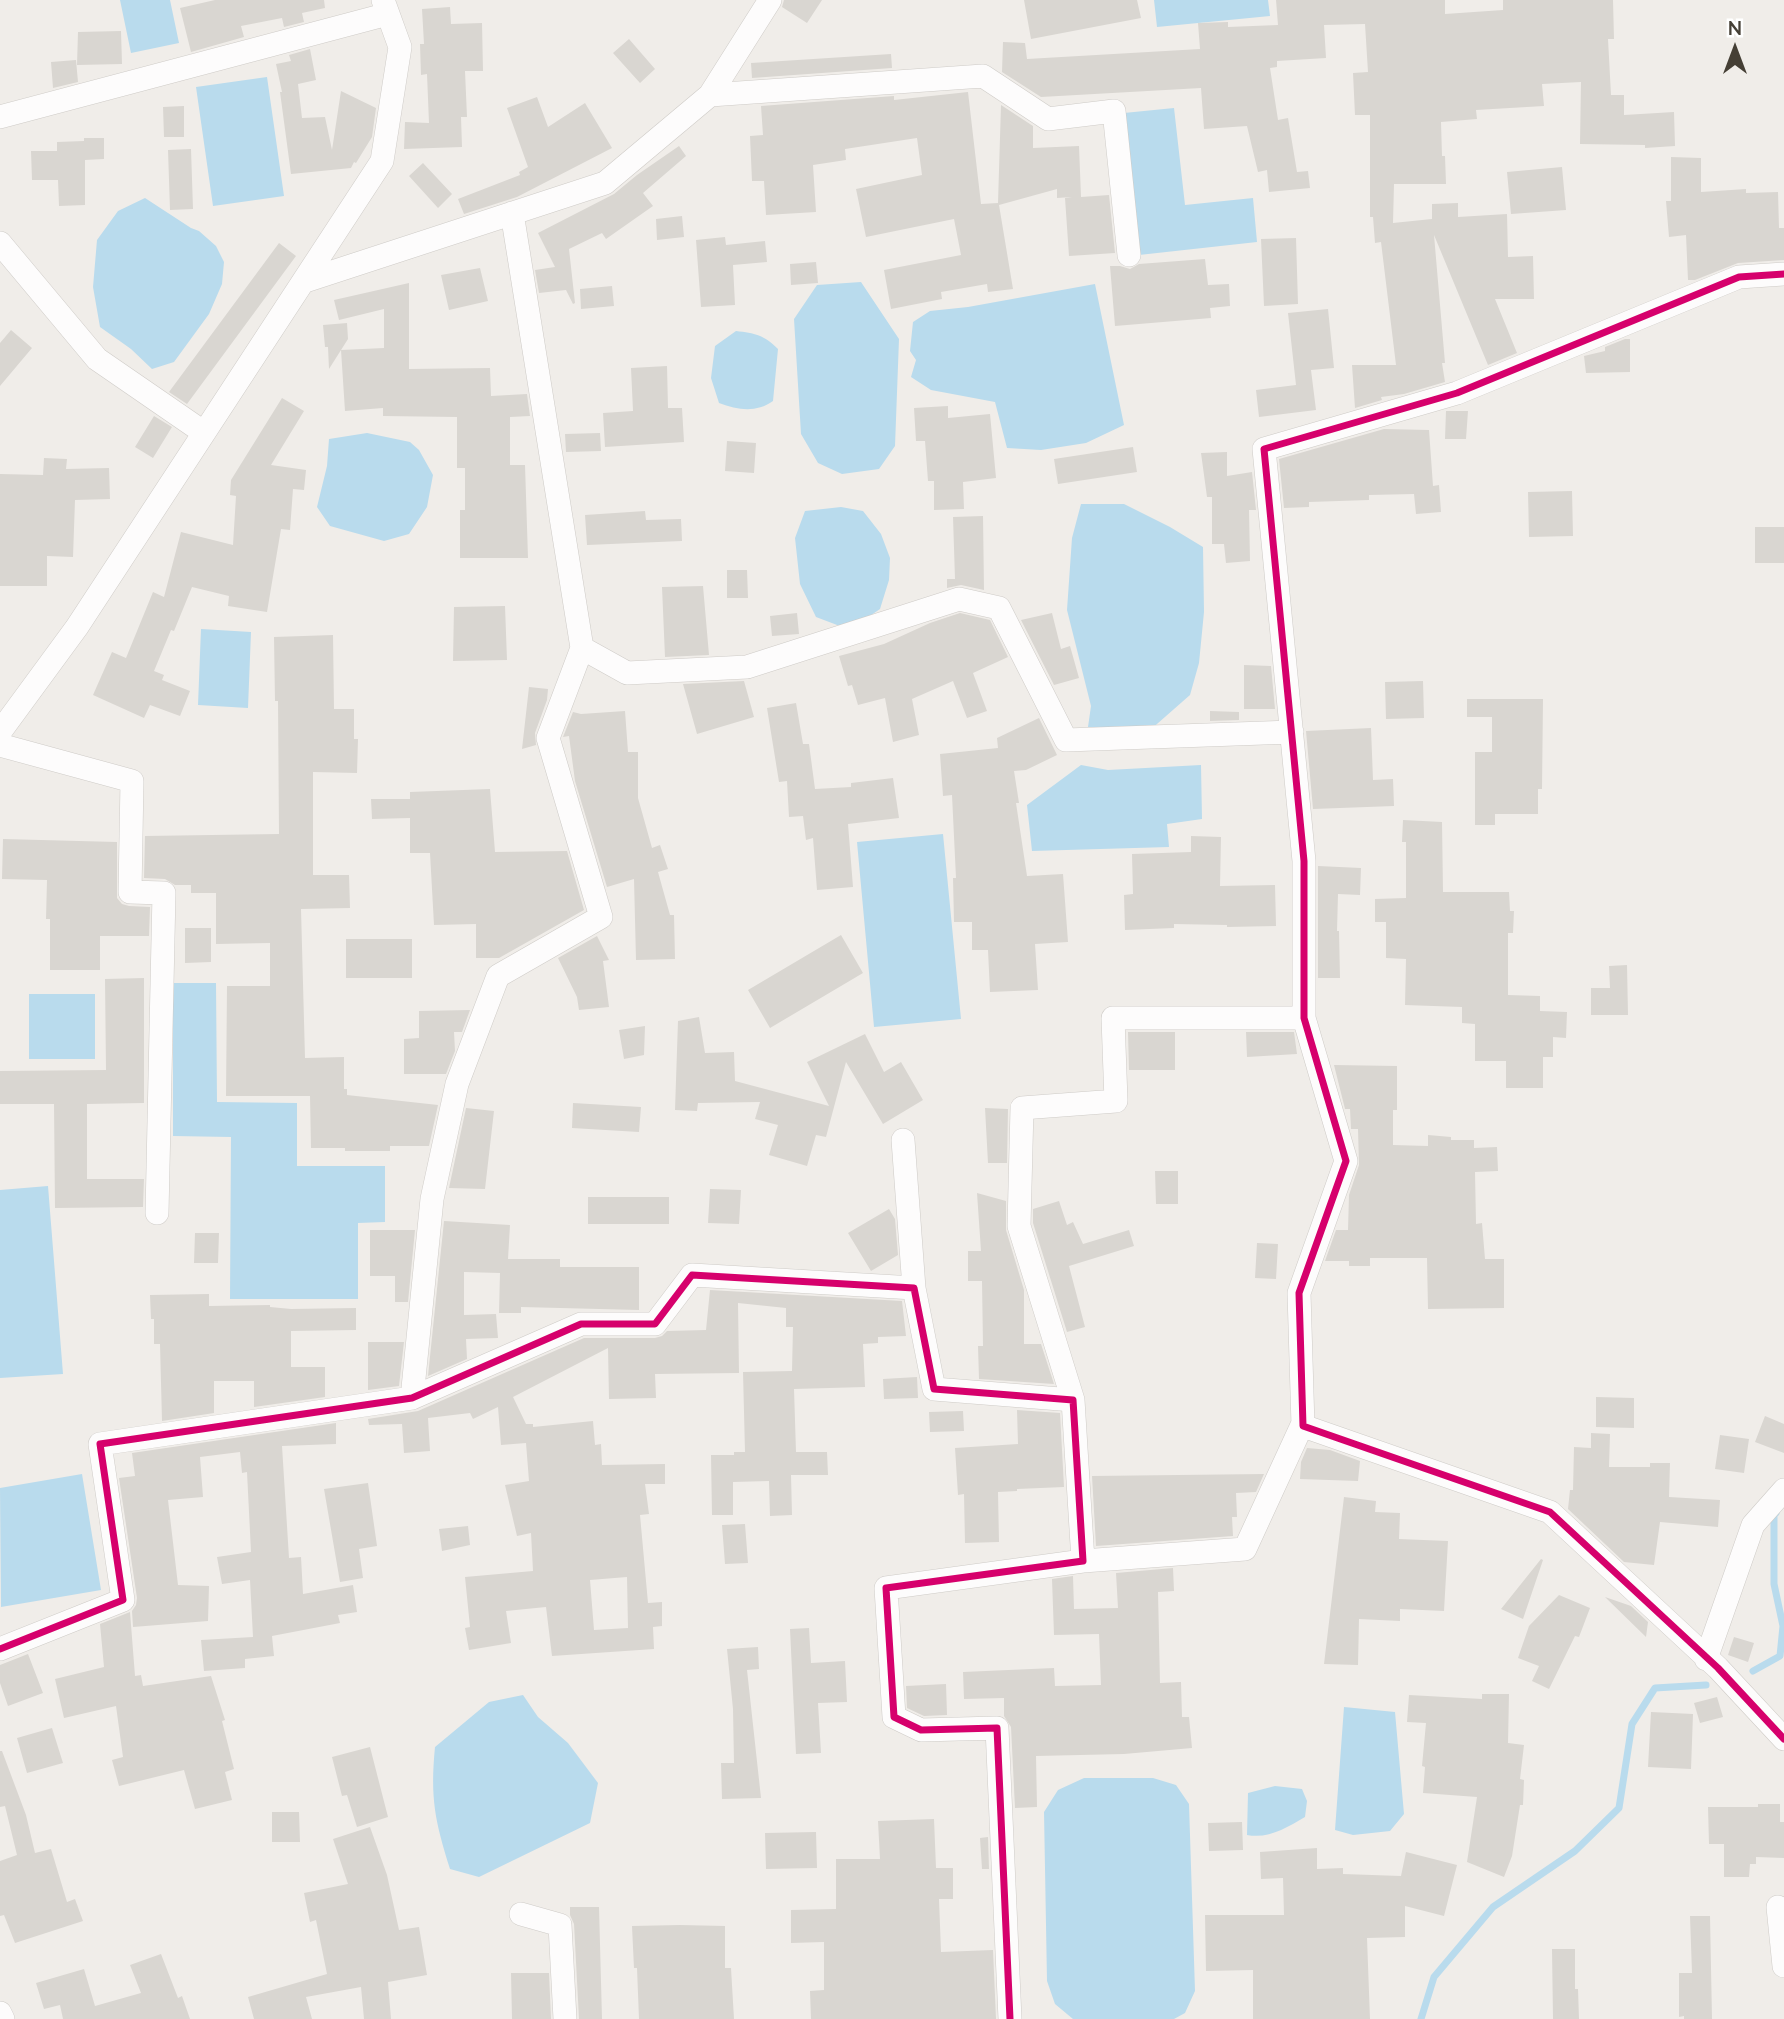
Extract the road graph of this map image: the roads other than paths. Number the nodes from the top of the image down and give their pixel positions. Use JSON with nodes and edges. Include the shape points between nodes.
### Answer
{"nodes":[{"id":1,"x":770,"y":0,"type":"edge"},
{"id":2,"x":386,"y":7,"type":"edge"},
{"id":3,"x":710,"y":95,"type":"junction"},
{"id":4,"x":0,"y":117,"type":"edge"},
{"id":5,"x":512,"y":213,"type":"junction"},
{"id":6,"x":0,"y":243,"type":"edge"},
{"id":7,"x":1129,"y":255,"type":"dead end"},
{"id":8,"x":1784,"y":274,"type":"edge"},
{"id":9,"x":305,"y":281,"type":"junction"},
{"id":10,"x":203,"y":432,"type":"junction"},
{"id":11,"x":582,"y":648,"type":"junction"},
{"id":12,"x":0,"y":732,"type":"edge"},
{"id":13,"x":1292,"y":733,"type":"junction"},
{"id":14,"x":0,"y":745,"type":"edge"},
{"id":15,"x":1304,"y":1018,"type":"junction"},
{"id":16,"x":903,"y":1140,"type":"dead end"},
{"id":17,"x":157,"y":1213,"type":"dead end"},
{"id":18,"x":914,"y":1288,"type":"junction"},
{"id":19,"x":412,"y":1398,"type":"junction"},
{"id":20,"x":1073,"y":1400,"type":"junction"},
{"id":21,"x":1303,"y":1423,"type":"junction"},
{"id":22,"x":1784,"y":1490,"type":"edge"},
{"id":23,"x":1083,"y":1561,"type":"junction"},
{"id":24,"x":0,"y":1649,"type":"edge"},
{"id":25,"x":1706,"y":1659,"type":"junction"},
{"id":26,"x":1784,"y":1739,"type":"edge"},
{"id":27,"x":1777,"y":1906,"type":"dead end"},
{"id":28,"x":521,"y":1914,"type":"dead end"},
{"id":29,"x":1784,"y":1966,"type":"edge"},
{"id":30,"x":0,"y":2013,"type":"edge"},
{"id":31,"x":4,"y":2019,"type":"edge"},
{"id":32,"x":565,"y":2019,"type":"edge"},
{"id":33,"x":1010,"y":2019,"type":"edge"}],
"edges":[{"from":1,"to":3,"type":"street"},
{"from":2,"to":4,"type":"street"},
{"from":2,"to":9,"type":"street","via":[[400,47],[382,161]]},
{"from":3,"to":5,"type":"street","via":[[605,183]]},
{"from":3,"to":7,"type":"street","via":[[983,76],[1048,118],[1114,111]]},
{"from":5,"to":9,"type":"street"},
{"from":5,"to":11,"type":"street"},
{"from":6,"to":10,"type":"street","via":[[97,359]]},
{"from":8,"to":13,"type":"street","via":[[1739,277],[1457,393],[1264,449]]},
{"from":9,"to":10,"type":"street"},
{"from":10,"to":12,"type":"street","via":[[77,627]]},
{"from":11,"to":13,"type":"street","via":[[627,673],[747,667],[959,599],[999,608],[1066,740]]},
{"from":11,"to":19,"type":"street","via":[[548,738],[601,917],[498,976],[457,1084],[432,1199]]},
{"from":13,"to":15,"type":"street","via":[[1304,861]]},
{"from":14,"to":17,"type":"street","via":[[132,781],[130,892],[164,893]]},
{"from":15,"to":20,"type":"street","via":[[1114,1018],[1116,1101],[1022,1108],[1019,1226]]},
{"from":15,"to":21,"type":"street","via":[[1346,1161],[1299,1293]]},
{"from":16,"to":18,"type":"street"},
{"from":18,"to":19,"type":"street","via":[[692,1275],[655,1324],[581,1324]]},
{"from":18,"to":20,"type":"street","via":[[934,1388]]},
{"from":19,"to":24,"type":"street","via":[[100,1444],[123,1600]]},
{"from":20,"to":23,"type":"street"},
{"from":21,"to":23,"type":"street","via":[[1245,1549]]},
{"from":21,"to":25,"type":"street","via":[[1550,1512]]},
{"from":22,"to":25,"type":"street","via":[[1753,1525]]},
{"from":23,"to":33,"type":"street","via":[[886,1588],[894,1717],[921,1730],[997,1728]]},
{"from":25,"to":26,"type":"street"},
{"from":27,"to":29,"type":"street"},
{"from":28,"to":32,"type":"street","via":[[560,1925]]},
{"from":30,"to":31,"type":"street"}]}
